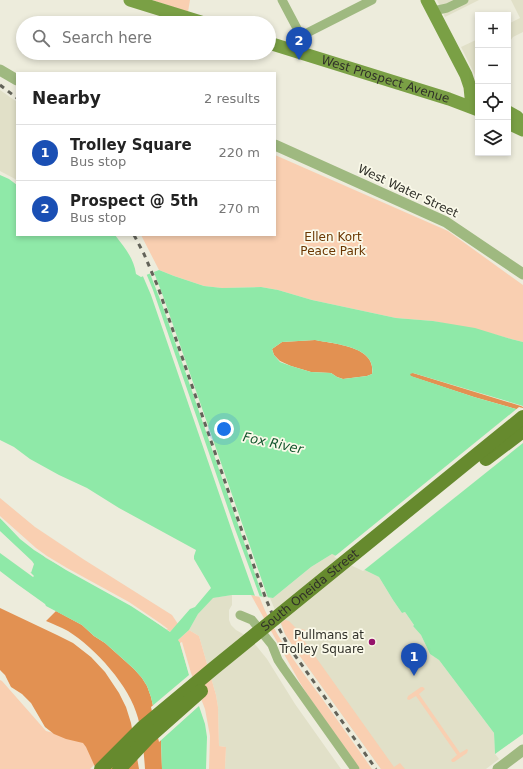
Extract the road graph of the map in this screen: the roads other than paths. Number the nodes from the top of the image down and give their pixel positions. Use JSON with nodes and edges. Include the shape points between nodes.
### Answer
{"nodes":[{"id":1,"x":130,"y":0,"type":"edge"},
{"id":2,"x":282,"y":0,"type":"edge"},
{"id":3,"x":372,"y":0,"type":"edge"},
{"id":4,"x":464,"y":0,"type":"edge"},
{"id":5,"x":430,"y":5,"type":"edge"},
{"id":6,"x":181,"y":16,"type":"edge"},
{"id":7,"x":301,"y":36,"type":"junction"},
{"id":8,"x":276,"y":45,"type":"edge"},
{"id":9,"x":297,"y":52,"type":"junction"},
{"id":10,"x":0,"y":70,"type":"edge"},
{"id":11,"x":466,"y":75,"type":"junction"},
{"id":12,"x":16,"y":79,"type":"edge"},
{"id":13,"x":475,"y":86,"type":"edge"},
{"id":14,"x":475,"y":109,"type":"edge"},
{"id":15,"x":511,"y":114,"type":"edge"},
{"id":16,"x":511,"y":124,"type":"edge"},
{"id":17,"x":523,"y":124,"type":"edge"},
{"id":18,"x":523,"y":130,"type":"edge"},
{"id":19,"x":276,"y":145,"type":"edge"},
{"id":20,"x":523,"y":274,"type":"edge"},
{"id":21,"x":523,"y":417,"type":"edge"},
{"id":22,"x":523,"y":430,"type":"edge"},
{"id":23,"x":240,"y":615,"type":"dead end"},
{"id":24,"x":523,"y":750,"type":"edge"},
{"id":25,"x":101,"y":769,"type":"edge"},
{"id":26,"x":119,"y":769,"type":"edge"},
{"id":27,"x":355,"y":769,"type":"edge"},
{"id":28,"x":498,"y":769,"type":"edge"}],
"edges":[{"from":1,"to":6,"type":"main road"},
{"from":2,"to":7,"type":"street"},
{"from":3,"to":7,"type":"street"},
{"from":4,"to":5,"type":"street","via":[[447,8]]},
{"from":5,"to":11,"type":"main road"},
{"from":7,"to":9,"type":"street"},
{"from":8,"to":9,"type":"main road","name":"West Prospect Avenue"},
{"from":9,"to":14,"type":"main road","name":"West Prospect Avenue"},
{"from":10,"to":12,"type":"street"},
{"from":11,"to":13,"type":"main road"},
{"from":11,"to":14,"type":"main road"},
{"from":15,"to":17,"type":"main road"},
{"from":16,"to":18,"type":"main road"},
{"from":19,"to":20,"type":"street","name":"West Water Street","via":[[446,222]]},
{"from":21,"to":25,"type":"main road","name":"South Oneida Street","bridge":true,"via":[[142,728]]},
{"from":22,"to":26,"type":"main road","name":"South Oneida Street","bridge":true,"via":[[232,664],[149,738]]},
{"from":23,"to":27,"type":"street","via":[[252,620],[272,645],[284,669]]},
{"from":24,"to":28,"type":"street"}]}
